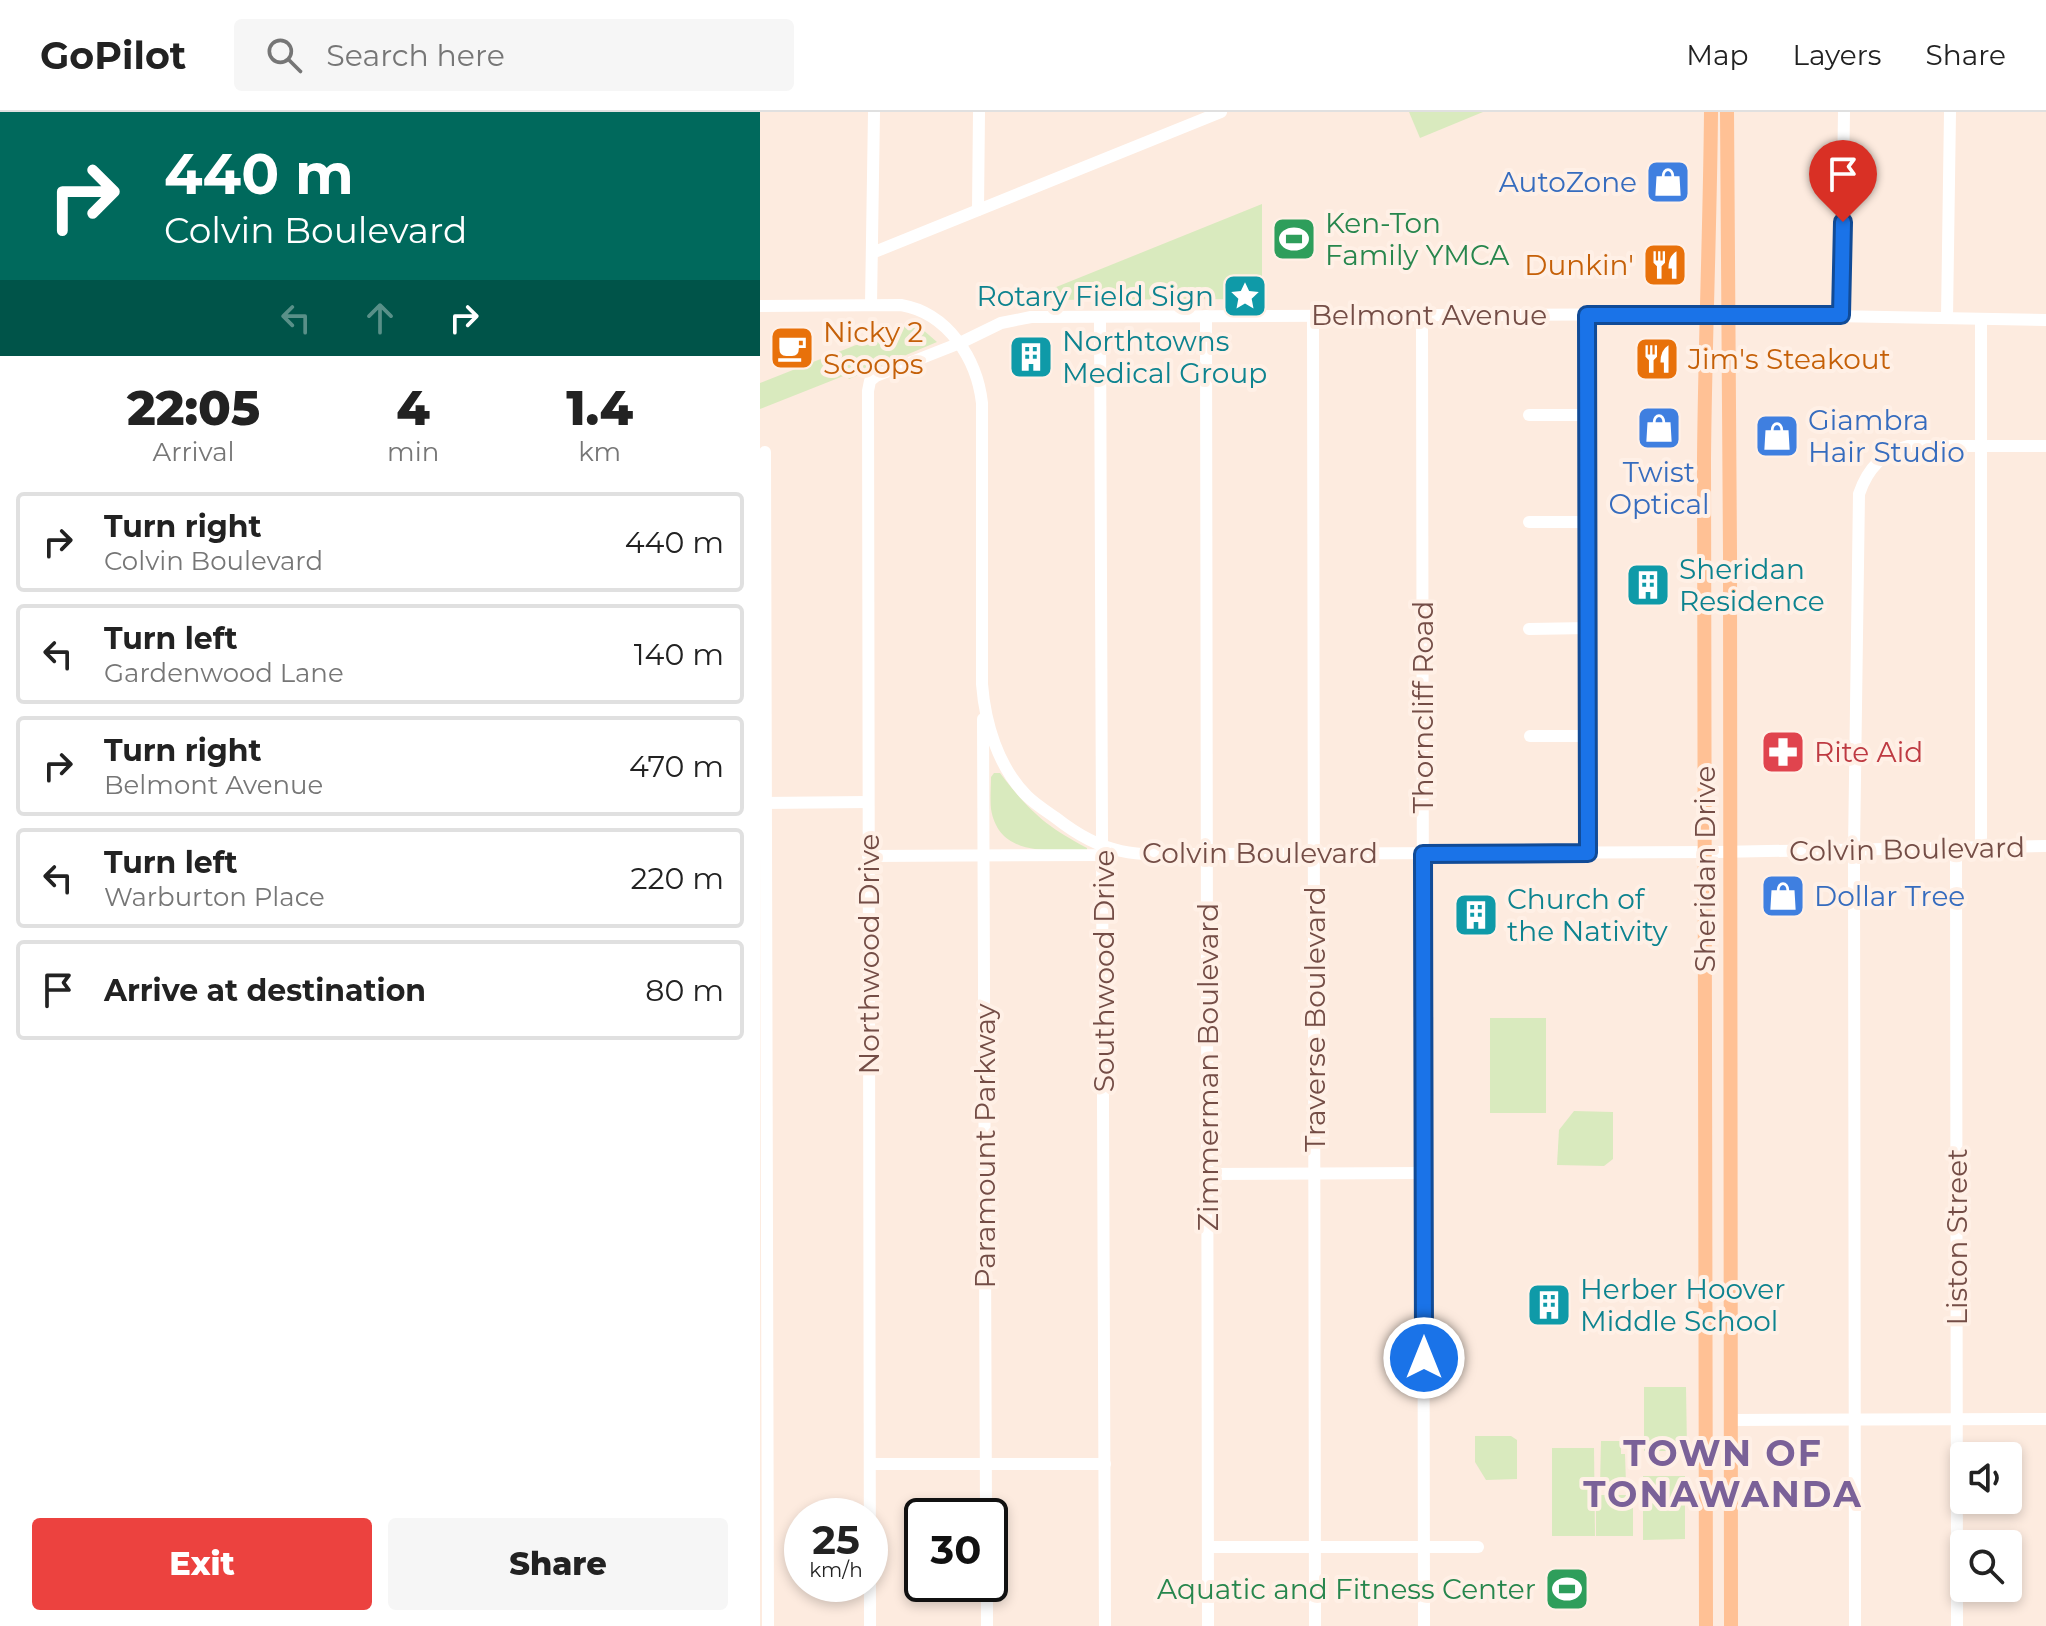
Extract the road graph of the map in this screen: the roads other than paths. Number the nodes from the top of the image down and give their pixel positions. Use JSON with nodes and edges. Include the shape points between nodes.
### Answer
{"nodes":[{"id":1,"x":874,"y":112,"type":"edge"},
{"id":2,"x":979,"y":112,"type":"edge"},
{"id":3,"x":1221,"y":112,"type":"edge"},
{"id":4,"x":1711,"y":112,"type":"edge"},
{"id":5,"x":1727,"y":112,"type":"edge"},
{"id":6,"x":1844,"y":112,"type":"edge"},
{"id":7,"x":1950,"y":112,"type":"edge"},
{"id":8,"x":978,"y":210,"type":"junction"},
{"id":9,"x":872,"y":253,"type":"junction"},
{"id":10,"x":871,"y":305,"type":"junction"},
{"id":11,"x":760,"y":306,"type":"edge"},
{"id":12,"x":1707,"y":314,"type":"junction"},
{"id":13,"x":1728,"y":314,"type":"junction"},
{"id":14,"x":1422,"y":315,"type":"junction"},
{"id":15,"x":1587,"y":315,"type":"junction"},
{"id":16,"x":1841,"y":315,"type":"junction"},
{"id":17,"x":1206,"y":316,"type":"junction"},
{"id":18,"x":1313,"y":316,"type":"junction"},
{"id":19,"x":1100,"y":317,"type":"junction"},
{"id":20,"x":1947,"y":318,"type":"junction"},
{"id":21,"x":1981,"y":319,"type":"junction"},
{"id":22,"x":2046,"y":320,"type":"edge"},
{"id":23,"x":960,"y":343,"type":"junction"},
{"id":24,"x":1529,"y":415,"type":"dead end"},
{"id":25,"x":1589,"y":415,"type":"junction"},
{"id":26,"x":1981,"y":446,"type":"junction"},
{"id":27,"x":2046,"y":446,"type":"edge"},
{"id":28,"x":765,"y":452,"type":"dead end"},
{"id":29,"x":762,"y":497,"type":"edge"},
{"id":30,"x":1529,"y":522,"type":"dead end"},
{"id":31,"x":1589,"y":522,"type":"junction"},
{"id":32,"x":1704,"y":585,"type":"junction"},
{"id":33,"x":1730,"y":585,"type":"junction"},
{"id":34,"x":1589,"y":628,"type":"junction"},
{"id":35,"x":1529,"y":629,"type":"dead end"},
{"id":36,"x":983,"y":701,"type":"junction"},
{"id":37,"x":1530,"y":736,"type":"dead end"},
{"id":38,"x":1589,"y":736,"type":"junction"},
{"id":39,"x":1004,"y":766,"type":"junction"},
{"id":40,"x":984,"y":776,"type":"junction"},
{"id":41,"x":868,"y":802,"type":"junction"},
{"id":42,"x":763,"y":803,"type":"edge"},
{"id":43,"x":2046,"y":846,"type":"edge"},
{"id":44,"x":1956,"y":847,"type":"junction"},
{"id":45,"x":1981,"y":847,"type":"junction"},
{"id":46,"x":1854,"y":849,"type":"junction"},
{"id":47,"x":1103,"y":850,"type":"junction"},
{"id":48,"x":1704,"y":852,"type":"junction"},
{"id":49,"x":1730,"y":852,"type":"junction"},
{"id":50,"x":1588,"y":853,"type":"junction"},
{"id":51,"x":1207,"y":854,"type":"junction"},
{"id":52,"x":1314,"y":854,"type":"junction"},
{"id":53,"x":1423,"y":854,"type":"junction"},
{"id":54,"x":984,"y":855,"type":"junction"},
{"id":55,"x":868,"y":856,"type":"junction"},
{"id":56,"x":1423,"y":1173,"type":"junction"},
{"id":57,"x":1208,"y":1174,"type":"junction"},
{"id":58,"x":1315,"y":1174,"type":"junction"},
{"id":59,"x":764,"y":1175,"type":"edge"},
{"id":60,"x":1731,"y":1206,"type":"junction"},
{"id":61,"x":1705,"y":1207,"type":"junction"},
{"id":62,"x":1731,"y":1351,"type":"junction"},
{"id":63,"x":1705,"y":1352,"type":"junction"},
{"id":64,"x":1855,"y":1419,"type":"junction"},
{"id":65,"x":1957,"y":1419,"type":"junction"},
{"id":66,"x":2046,"y":1419,"type":"edge"},
{"id":67,"x":1731,"y":1420,"type":"junction"},
{"id":68,"x":870,"y":1464,"type":"junction"},
{"id":69,"x":986,"y":1464,"type":"junction"},
{"id":70,"x":1105,"y":1464,"type":"junction"},
{"id":71,"x":986,"y":1498,"type":"edge"},
{"id":72,"x":1315,"y":1546,"type":"junction"},
{"id":73,"x":1424,"y":1546,"type":"junction"},
{"id":74,"x":1208,"y":1547,"type":"junction"},
{"id":75,"x":1478,"y":1547,"type":"dead end"},
{"id":76,"x":764,"y":1549,"type":"edge"},
{"id":77,"x":1706,"y":1586,"type":"junction"},
{"id":78,"x":1731,"y":1586,"type":"junction"},
{"id":79,"x":987,"y":1602,"type":"edge"},
{"id":80,"x":768,"y":1626,"type":"edge"},
{"id":81,"x":870,"y":1626,"type":"edge"},
{"id":82,"x":987,"y":1626,"type":"edge"},
{"id":83,"x":1105,"y":1626,"type":"edge"},
{"id":84,"x":1208,"y":1626,"type":"edge"},
{"id":85,"x":1315,"y":1626,"type":"edge"},
{"id":86,"x":1424,"y":1626,"type":"edge"},
{"id":87,"x":1706,"y":1626,"type":"edge"},
{"id":88,"x":1731,"y":1626,"type":"edge"},
{"id":89,"x":1855,"y":1626,"type":"edge"},
{"id":90,"x":1957,"y":1626,"type":"edge"}],
"edges":[{"from":1,"to":9,"type":"street"},
{"from":2,"to":8,"type":"street"},
{"from":3,"to":8,"type":"street"},
{"from":4,"to":12,"type":"main road","name":"Sheridan Drive"},
{"from":5,"to":13,"type":"main road","name":"Sheridan Drive"},
{"from":6,"to":16,"type":"street"},
{"from":7,"to":20,"type":"street"},
{"from":8,"to":9,"type":"street"},
{"from":9,"to":10,"type":"street"},
{"from":10,"to":11,"type":"street","name":"Colvin Boulevard"},
{"from":10,"to":23,"type":"street","name":"Colvin Boulevard","via":[[919,309]]},
{"from":12,"to":13,"type":"street","name":"Belmont Avenue"},
{"from":12,"to":15,"type":"street","name":"Belmont Avenue"},
{"from":12,"to":32,"type":"main road","name":"Sheridan Drive"},
{"from":13,"to":16,"type":"street","name":"Belmont Avenue"},
{"from":13,"to":33,"type":"main road","name":"Sheridan Drive"},
{"from":14,"to":15,"type":"street","name":"Belmont Avenue"},
{"from":14,"to":18,"type":"street","name":"Belmont Avenue"},
{"from":14,"to":53,"type":"street","name":"Thorncliff Road"},
{"from":15,"to":25,"type":"street"},
{"from":16,"to":20,"type":"street","name":"Belmont Avenue"},
{"from":17,"to":18,"type":"street","name":"Belmont Avenue"},
{"from":17,"to":19,"type":"street","name":"Belmont Avenue"},
{"from":17,"to":51,"type":"street","name":"Zimmerman Boulevard"},
{"from":18,"to":52,"type":"street","name":"Traverse Boulevard"},
{"from":19,"to":23,"type":"street","name":"Belmont Avenue","via":[[1020,318]]},
{"from":19,"to":47,"type":"street","name":"Southwood Drive"},
{"from":20,"to":21,"type":"street","name":"Belmont Avenue"},
{"from":21,"to":22,"type":"street","name":"Belmont Avenue"},
{"from":21,"to":26,"type":"street"},
{"from":23,"to":36,"type":"street","name":"Colvin Boulevard","via":[[975,371],[982,403]]},
{"from":23,"to":41,"type":"street","name":"Northwood Drive","via":[[876,376],[868,384]]},
{"from":24,"to":25,"type":"street"},
{"from":25,"to":31,"type":"street"},
{"from":26,"to":27,"type":"street"},
{"from":26,"to":45,"type":"street"},
{"from":26,"to":46,"type":"street","via":[[1899,448],[1875,465],[1859,494]]},
{"from":28,"to":29,"type":"street"},
{"from":29,"to":42,"type":"street"},
{"from":30,"to":31,"type":"street"},
{"from":31,"to":34,"type":"street"},
{"from":32,"to":33,"type":"main road"},
{"from":32,"to":48,"type":"main road","name":"Sheridan Drive"},
{"from":33,"to":49,"type":"main road","name":"Sheridan Drive"},
{"from":34,"to":35,"type":"street"},
{"from":34,"to":38,"type":"street"},
{"from":36,"to":39,"type":"street","name":"Colvin Boulevard"},
{"from":36,"to":40,"type":"street","name":"Paramount Parkway"},
{"from":37,"to":38,"type":"street"},
{"from":38,"to":50,"type":"street"},
{"from":39,"to":40,"type":"street","via":[[987,769]]},
{"from":39,"to":47,"type":"street","name":"Colvin Boulevard","via":[[1026,795]]},
{"from":40,"to":54,"type":"street","name":"Paramount Parkway"},
{"from":41,"to":42,"type":"street"},
{"from":41,"to":55,"type":"street","name":"Northwood Drive"},
{"from":42,"to":59,"type":"street"},
{"from":43,"to":45,"type":"street","name":"Colvin Boulevard"},
{"from":44,"to":45,"type":"street","name":"Colvin Boulevard"},
{"from":44,"to":46,"type":"street","name":"Colvin Boulevard"},
{"from":44,"to":65,"type":"street","name":"Liston Street"},
{"from":46,"to":49,"type":"street","name":"Colvin Boulevard"},
{"from":46,"to":64,"type":"street"},
{"from":47,"to":51,"type":"street","name":"Colvin Boulevard"},
{"from":47,"to":54,"type":"street","name":"Colvin Boulevard"},
{"from":47,"to":70,"type":"street","name":"Southwood Drive"},
{"from":48,"to":49,"type":"street","name":"Colvin Boulevard"},
{"from":48,"to":50,"type":"street","name":"Colvin Boulevard"},
{"from":48,"to":61,"type":"main road","name":"Sheridan Drive"},
{"from":49,"to":60,"type":"main road","name":"Sheridan Drive"},
{"from":50,"to":53,"type":"street","name":"Colvin Boulevard"},
{"from":51,"to":52,"type":"street","name":"Colvin Boulevard"},
{"from":51,"to":57,"type":"street","name":"Zimmerman Boulevard"},
{"from":52,"to":53,"type":"street","name":"Colvin Boulevard"},
{"from":52,"to":58,"type":"street","name":"Traverse Boulevard"},
{"from":53,"to":56,"type":"street","name":"Thorncliff Road"},
{"from":54,"to":55,"type":"street","name":"Colvin Boulevard"},
{"from":54,"to":69,"type":"street","name":"Paramount Parkway"},
{"from":55,"to":68,"type":"street","name":"Northwood Drive"},
{"from":56,"to":58,"type":"street"},
{"from":56,"to":73,"type":"street","name":"Thorncliff Road"},
{"from":57,"to":58,"type":"street"},
{"from":57,"to":74,"type":"street","name":"Zimmerman Boulevard"},
{"from":58,"to":72,"type":"street","name":"Traverse Boulevard"},
{"from":59,"to":76,"type":"street"},
{"from":60,"to":61,"type":"main road"},
{"from":60,"to":62,"type":"main road","name":"Sheridan Drive"},
{"from":61,"to":63,"type":"main road","name":"Sheridan Drive"},
{"from":62,"to":63,"type":"main road"},
{"from":62,"to":67,"type":"main road","name":"Sheridan Drive"},
{"from":63,"to":77,"type":"main road","name":"Sheridan Drive"},
{"from":64,"to":65,"type":"street"},
{"from":64,"to":67,"type":"street"},
{"from":64,"to":89,"type":"street"},
{"from":65,"to":66,"type":"street"},
{"from":65,"to":90,"type":"street","name":"Liston Street"},
{"from":67,"to":78,"type":"main road","name":"Sheridan Drive"},
{"from":68,"to":69,"type":"street"},
{"from":68,"to":81,"type":"street","name":"Northwood Drive"},
{"from":69,"to":70,"type":"street"},
{"from":69,"to":71,"type":"street","name":"Paramount Parkway"},
{"from":70,"to":83,"type":"street","name":"Southwood Drive"},
{"from":72,"to":73,"type":"street"},
{"from":72,"to":74,"type":"street"},
{"from":72,"to":85,"type":"street","name":"Traverse Boulevard"},
{"from":73,"to":75,"type":"street"},
{"from":73,"to":86,"type":"street","name":"Thorncliff Road"},
{"from":74,"to":84,"type":"street","name":"Zimmerman Boulevard"},
{"from":76,"to":80,"type":"street"},
{"from":77,"to":78,"type":"main road"},
{"from":77,"to":87,"type":"main road","name":"Sheridan Drive"},
{"from":78,"to":88,"type":"main road","name":"Sheridan Drive"},
{"from":79,"to":82,"type":"street"}]}
